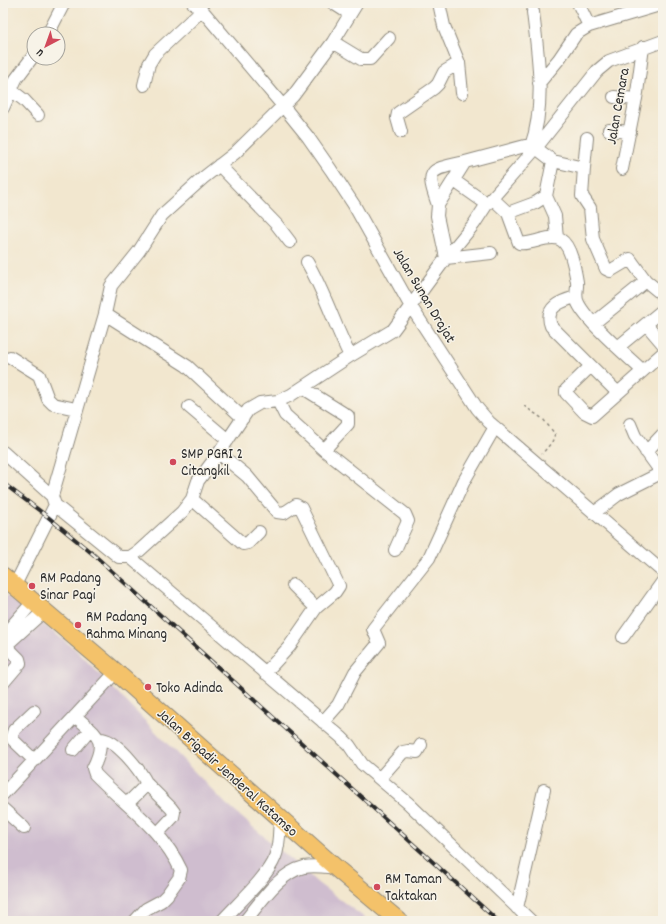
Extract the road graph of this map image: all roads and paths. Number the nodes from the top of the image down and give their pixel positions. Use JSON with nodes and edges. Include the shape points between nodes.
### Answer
{"nodes":[{"id":1,"x":64,"y":3,"type":"edge"},
{"id":2,"x":333,"y":3,"type":"edge"},
{"id":3,"x":357,"y":3,"type":"edge"},
{"id":4,"x":439,"y":3,"type":"edge"},
{"id":5,"x":578,"y":3,"type":"edge"},
{"id":6,"x":663,"y":4,"type":"edge"},
{"id":7,"x":198,"y":7,"type":"edge"},
{"id":8,"x":533,"y":12,"type":"dead end"},
{"id":9,"x":350,"y":14,"type":"junction"},
{"id":10,"x":52,"y":26,"type":"edge"},
{"id":11,"x":589,"y":26,"type":"junction"},
{"id":12,"x":389,"y":38,"type":"dead end"},
{"id":13,"x":663,"y":41,"type":"edge"},
{"id":14,"x":333,"y":42,"type":"junction"},
{"id":15,"x":643,"y":47,"type":"junction"},
{"id":16,"x":459,"y":63,"type":"junction"},
{"id":17,"x":26,"y":64,"type":"edge"},
{"id":18,"x":539,"y":83,"type":"junction"},
{"id":19,"x":144,"y":86,"type":"dead end"},
{"id":20,"x":11,"y":90,"type":"junction"},
{"id":21,"x":462,"y":93,"type":"dead end"},
{"id":22,"x":614,"y":97,"type":"dead end"},
{"id":23,"x":636,"y":99,"type":"junction"},
{"id":24,"x":284,"y":106,"type":"junction"},
{"id":25,"x":3,"y":108,"type":"edge"},
{"id":26,"x":38,"y":115,"type":"dead end"},
{"id":27,"x":609,"y":130,"type":"dead end"},
{"id":28,"x":401,"y":132,"type":"dead end"},
{"id":29,"x":630,"y":132,"type":"junction"},
{"id":30,"x":587,"y":138,"type":"dead end"},
{"id":31,"x":534,"y":147,"type":"junction"},
{"id":32,"x":553,"y":161,"type":"junction"},
{"id":33,"x":465,"y":162,"type":"junction"},
{"id":34,"x":219,"y":166,"type":"junction"},
{"id":35,"x":584,"y":168,"type":"junction"},
{"id":36,"x":622,"y":169,"type":"dead end"},
{"id":37,"x":453,"y":180,"type":"junction"},
{"id":38,"x":546,"y":196,"type":"junction"},
{"id":39,"x":489,"y":201,"type":"junction"},
{"id":40,"x":438,"y":206,"type":"junction"},
{"id":41,"x":508,"y":213,"type":"junction"},
{"id":42,"x":557,"y":238,"type":"junction"},
{"id":43,"x":290,"y":242,"type":"dead end"},
{"id":44,"x":491,"y":252,"type":"dead end"},
{"id":45,"x":446,"y":258,"type":"junction"},
{"id":46,"x":308,"y":262,"type":"dead end"},
{"id":47,"x":646,"y":281,"type":"junction"},
{"id":48,"x":663,"y":295,"type":"edge"},
{"id":49,"x":576,"y":297,"type":"junction"},
{"id":50,"x":410,"y":305,"type":"junction"},
{"id":51,"x":663,"y":310,"type":"edge"},
{"id":52,"x":105,"y":314,"type":"junction"},
{"id":53,"x":594,"y":323,"type":"junction"},
{"id":54,"x":646,"y":324,"type":"junction"},
{"id":55,"x":663,"y":344,"type":"edge"},
{"id":56,"x":618,"y":347,"type":"junction"},
{"id":57,"x":663,"y":353,"type":"edge"},
{"id":58,"x":10,"y":356,"type":"dead end"},
{"id":59,"x":350,"y":356,"type":"junction"},
{"id":60,"x":591,"y":366,"type":"junction"},
{"id":61,"x":643,"y":371,"type":"junction"},
{"id":62,"x":302,"y":388,"type":"junction"},
{"id":63,"x":618,"y":393,"type":"junction"},
{"id":64,"x":278,"y":401,"type":"junction"},
{"id":65,"x":524,"y":406,"type":"dead end"},
{"id":66,"x":189,"y":407,"type":"dead end"},
{"id":67,"x":76,"y":409,"type":"junction"},
{"id":68,"x":243,"y":418,"type":"junction"},
{"id":69,"x":630,"y":424,"type":"dead end"},
{"id":70,"x":495,"y":427,"type":"junction"},
{"id":71,"x":663,"y":434,"type":"edge"},
{"id":72,"x":228,"y":440,"type":"junction"},
{"id":73,"x":324,"y":450,"type":"junction"},
{"id":74,"x":3,"y":452,"type":"edge"},
{"id":75,"x":646,"y":452,"type":"junction"},
{"id":76,"x":219,"y":453,"type":"junction"},
{"id":77,"x":535,"y":462,"type":"junction"},
{"id":78,"x":662,"y":472,"type":"edge"},
{"id":79,"x":192,"y":499,"type":"junction"},
{"id":80,"x":54,"y":500,"type":"junction"},
{"id":81,"x":594,"y":513,"type":"junction"},
{"id":82,"x":258,"y":532,"type":"dead end"},
{"id":83,"x":395,"y":550,"type":"dead end"},
{"id":84,"x":130,"y":557,"type":"junction"},
{"id":85,"x":663,"y":572,"type":"edge"},
{"id":86,"x":6,"y":579,"type":"edge"},
{"id":87,"x":663,"y":581,"type":"edge"},
{"id":88,"x":293,"y":585,"type":"dead end"},
{"id":89,"x":38,"y":606,"type":"junction"},
{"id":90,"x":316,"y":608,"type":"junction"},
{"id":91,"x":623,"y":637,"type":"dead end"},
{"id":92,"x":4,"y":643,"type":"edge"},
{"id":93,"x":116,"y":672,"type":"junction"},
{"id":94,"x":265,"y":673,"type":"junction"},
{"id":95,"x":3,"y":683,"type":"edge"},
{"id":96,"x":34,"y":711,"type":"dead end"},
{"id":97,"x":75,"y":716,"type":"junction"},
{"id":98,"x":323,"y":722,"type":"junction"},
{"id":99,"x":90,"y":730,"type":"junction"},
{"id":100,"x":99,"y":739,"type":"junction"},
{"id":101,"x":421,"y":745,"type":"dead end"},
{"id":102,"x":73,"y":750,"type":"dead end"},
{"id":103,"x":34,"y":760,"type":"junction"},
{"id":104,"x":380,"y":778,"type":"junction"},
{"id":105,"x":147,"y":784,"type":"junction"},
{"id":106,"x":544,"y":790,"type":"dead end"},
{"id":107,"x":3,"y":794,"type":"edge"},
{"id":108,"x":127,"y":804,"type":"junction"},
{"id":109,"x":3,"y":809,"type":"edge"},
{"id":110,"x":280,"y":817,"type":"junction"},
{"id":111,"x":24,"y":828,"type":"dead end"},
{"id":112,"x":157,"y":834,"type":"junction"},
{"id":113,"x":275,"y":857,"type":"junction"},
{"id":114,"x":336,"y":868,"type":"junction"},
{"id":115,"x":292,"y":872,"type":"junction"},
{"id":116,"x":517,"y":908,"type":"junction"},
{"id":117,"x":135,"y":921,"type":"edge"},
{"id":118,"x":222,"y":921,"type":"edge"},
{"id":119,"x":245,"y":921,"type":"edge"},
{"id":120,"x":399,"y":921,"type":"edge"},
{"id":121,"x":531,"y":921,"type":"edge"}],
"edges":[{"from":1,"to":10,"type":"street"},
{"from":2,"to":9,"type":"street"},
{"from":3,"to":9,"type":"street"},
{"from":4,"to":16,"type":"street","via":[[444,26]]},
{"from":5,"to":11,"type":"street"},
{"from":6,"to":11,"type":"street"},
{"from":7,"to":19,"type":"street","via":[[155,54],[149,64]]},
{"from":7,"to":24,"type":"street","name":"Jalan Sunan Drajat"},
{"from":8,"to":18,"type":"street"},
{"from":9,"to":14,"type":"street"},
{"from":11,"to":18,"type":"street","via":[[576,34]]},
{"from":12,"to":14,"type":"street","via":[[370,59],[366,60]]},
{"from":13,"to":15,"type":"street"},
{"from":14,"to":24,"type":"street"},
{"from":15,"to":23,"type":"street","name":"Jalan Cemara"},
{"from":15,"to":31,"type":"street","via":[[602,65]]},
{"from":16,"to":21,"type":"street"},
{"from":16,"to":28,"type":"street","via":[[444,72],[434,88],[398,113]]},
{"from":17,"to":20,"type":"street"},
{"from":18,"to":31,"type":"street"},
{"from":20,"to":25,"type":"street"},
{"from":20,"to":26,"type":"street"},
{"from":22,"to":23,"type":"street"},
{"from":23,"to":29,"type":"street","name":"Jalan Cemara"},
{"from":24,"to":34,"type":"street"},
{"from":24,"to":50,"type":"street","name":"Jalan Sunan Drajat","via":[[354,205]]},
{"from":27,"to":29,"type":"street"},
{"from":29,"to":36,"type":"street","name":"Jalan Cemara"},
{"from":30,"to":35,"type":"street"},
{"from":31,"to":32,"type":"street"},
{"from":31,"to":33,"type":"street","via":[[526,146]]},
{"from":31,"to":39,"type":"street"},
{"from":32,"to":35,"type":"street"},
{"from":32,"to":38,"type":"street"},
{"from":33,"to":37,"type":"street"},
{"from":33,"to":40,"type":"street","via":[[434,170],[430,177]]},
{"from":34,"to":43,"type":"street"},
{"from":34,"to":52,"type":"street","via":[[169,208],[157,222],[139,251],[111,286]]},
{"from":35,"to":47,"type":"street","via":[[582,196],[590,208],[593,239],[606,269],[610,271],[630,259]]},
{"from":37,"to":39,"type":"street"},
{"from":37,"to":40,"type":"street"},
{"from":38,"to":41,"type":"street"},
{"from":38,"to":42,"type":"street","via":[[555,216]]},
{"from":39,"to":41,"type":"street"},
{"from":39,"to":45,"type":"street"},
{"from":40,"to":45,"type":"street","via":[[437,216]]},
{"from":41,"to":42,"type":"street","via":[[519,243]]},
{"from":42,"to":49,"type":"street","via":[[567,246],[577,283]]},
{"from":44,"to":45,"type":"street"},
{"from":45,"to":50,"type":"street"},
{"from":46,"to":59,"type":"street","via":[[318,279],[339,335]]},
{"from":47,"to":48,"type":"street"},
{"from":47,"to":53,"type":"street"},
{"from":49,"to":53,"type":"street","via":[[581,308]]},
{"from":49,"to":60,"type":"street","via":[[557,303],[551,310],[549,319],[551,326]]},
{"from":50,"to":59,"type":"street","via":[[393,330]]},
{"from":50,"to":70,"type":"street","name":"Jalan Sunan Drajat","via":[[477,408]]},
{"from":51,"to":54,"type":"street"},
{"from":52,"to":67,"type":"street"},
{"from":52,"to":68,"type":"street","via":[[187,366]]},
{"from":53,"to":56,"type":"street"},
{"from":54,"to":55,"type":"street"},
{"from":54,"to":56,"type":"street"},
{"from":56,"to":61,"type":"street"},
{"from":57,"to":61,"type":"street"},
{"from":58,"to":67,"type":"street","via":[[39,375],[48,400],[53,404]]},
{"from":59,"to":62,"type":"street"},
{"from":60,"to":63,"type":"street"},
{"from":60,"to":63,"type":"street","via":[[566,390],[584,412],[592,416]]},
{"from":61,"to":63,"type":"street"},
{"from":62,"to":64,"type":"street"},
{"from":62,"to":73,"type":"street","via":[[348,416],[349,420]]},
{"from":64,"to":68,"type":"street","via":[[253,406]]},
{"from":64,"to":73,"type":"street","via":[[285,415]]},
{"from":65,"to":77,"type":"path","via":[[543,419],[555,434],[552,442]]},
{"from":66,"to":72,"type":"street"},
{"from":67,"to":80,"type":"street"},
{"from":68,"to":72,"type":"street"},
{"from":69,"to":75,"type":"street"},
{"from":70,"to":77,"type":"street","name":"Jalan Sunan Drajat"},
{"from":70,"to":98,"type":"street","via":[[464,481],[429,558],[373,629],[379,643],[355,672],[338,705]]},
{"from":71,"to":75,"type":"street"},
{"from":72,"to":76,"type":"street"},
{"from":73,"to":83,"type":"street","via":[[405,514],[408,521]]},
{"from":74,"to":80,"type":"street"},
{"from":75,"to":78,"type":"street"},
{"from":76,"to":79,"type":"street","via":[[198,481]]},
{"from":76,"to":90,"type":"street","via":[[246,476],[277,512],[284,512],[296,505],[302,508],[339,586]]},
{"from":77,"to":81,"type":"street","name":"Jalan Sunan Drajat"},
{"from":78,"to":81,"type":"street","via":[[619,494]]},
{"from":79,"to":82,"type":"street","via":[[243,544],[248,544]]},
{"from":79,"to":84,"type":"street","via":[[148,544]]},
{"from":80,"to":84,"type":"street","via":[[114,554],[119,557]]},
{"from":80,"to":86,"type":"street"},
{"from":81,"to":85,"type":"street","name":"Jalan Sunan Drajat"},
{"from":84,"to":94,"type":"street"},
{"from":86,"to":89,"type":"highway","name":"Jalan Brigadir Jenderal Katamso"},
{"from":87,"to":91,"type":"street"},
{"from":88,"to":90,"type":"street"},
{"from":89,"to":92,"type":"street"},
{"from":89,"to":93,"type":"highway","name":"Jalan Brigadir Jenderal Katamso"},
{"from":90,"to":94,"type":"street","via":[[289,647]]},
{"from":92,"to":95,"type":"street","via":[[20,663]]},
{"from":93,"to":97,"type":"street"},
{"from":93,"to":110,"type":"highway","name":"Jalan Brigadir Jenderal Katamso"},
{"from":94,"to":98,"type":"street"},
{"from":96,"to":103,"type":"street","via":[[14,730],[12,736]]},
{"from":97,"to":99,"type":"street"},
{"from":97,"to":103,"type":"street"},
{"from":98,"to":104,"type":"street","via":[[349,745],[362,764]]},
{"from":99,"to":100,"type":"street"},
{"from":99,"to":102,"type":"street"},
{"from":100,"to":105,"type":"street","via":[[103,738],[113,743],[140,770]]},
{"from":100,"to":108,"type":"street","via":[[101,746],[93,768],[95,774]]},
{"from":101,"to":104,"type":"street","via":[[417,752],[408,751],[398,756]]},
{"from":103,"to":107,"type":"street"},
{"from":104,"to":116,"type":"street"},
{"from":105,"to":108,"type":"street"},
{"from":105,"to":112,"type":"street","via":[[174,812]]},
{"from":106,"to":116,"type":"street"},
{"from":108,"to":112,"type":"street"},
{"from":109,"to":111,"type":"street"},
{"from":110,"to":113,"type":"street"},
{"from":110,"to":114,"type":"highway","name":"Jalan Brigadir Jenderal Katamso"},
{"from":112,"to":117,"type":"street","via":[[178,864],[181,870],[179,878],[161,901],[146,909]]},
{"from":113,"to":115,"type":"street"},
{"from":113,"to":118,"type":"street","via":[[263,876]]},
{"from":114,"to":115,"type":"street","via":[[305,867]]},
{"from":114,"to":120,"type":"highway","name":"Jalan Brigadir Jenderal Katamso"},
{"from":115,"to":119,"type":"street","via":[[274,886]]},
{"from":116,"to":121,"type":"street"}]}
